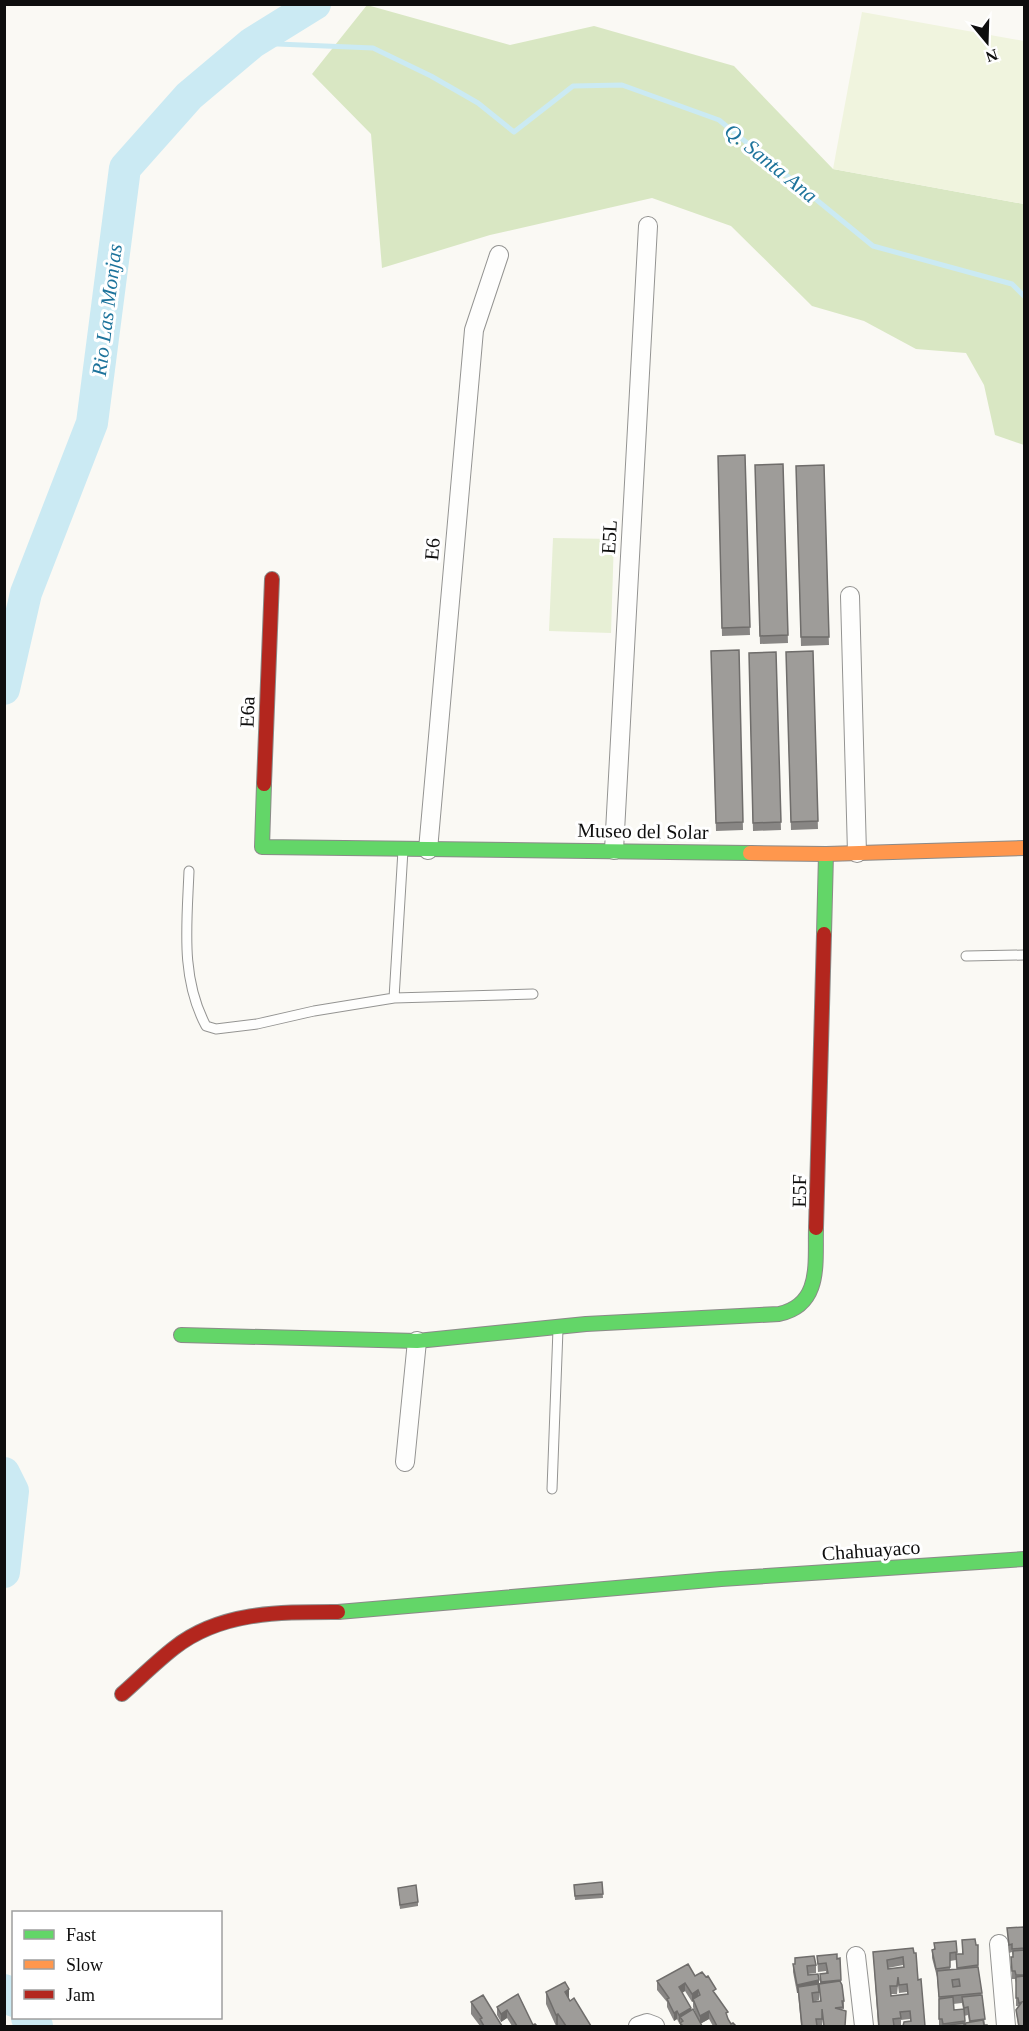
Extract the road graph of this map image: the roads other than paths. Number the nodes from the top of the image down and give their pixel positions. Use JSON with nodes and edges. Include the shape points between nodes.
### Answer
{"nodes":[{"id":1,"x":648,"y":226,"type":"dead end"},
{"id":2,"x":499,"y":255,"type":"dead end"},
{"id":3,"x":272,"y":579,"type":"dead end"},
{"id":4,"x":850,"y":596,"type":"dead end"},
{"id":5,"x":262,"y":847,"type":"joint"},
{"id":6,"x":1024,"y":848,"type":"edge"},
{"id":7,"x":403,"y":850,"type":"junction"},
{"id":8,"x":428,"y":850,"type":"junction"},
{"id":9,"x":615,"y":850,"type":"junction"},
{"id":10,"x":858,"y":853,"type":"junction"},
{"id":11,"x":826,"y":854,"type":"junction"},
{"id":12,"x":189,"y":871,"type":"dead end"},
{"id":13,"x":1024,"y":955,"type":"edge"},
{"id":14,"x":966,"y":956,"type":"dead end"},
{"id":15,"x":533,"y":994,"type":"dead end"},
{"id":16,"x":394,"y":998,"type":"junction"},
{"id":17,"x":558,"y":1326,"type":"junction"},
{"id":18,"x":180,"y":1335,"type":"dead end"},
{"id":19,"x":417,"y":1341,"type":"junction"},
{"id":20,"x":405,"y":1462,"type":"dead end"},
{"id":21,"x":552,"y":1489,"type":"dead end"},
{"id":22,"x":1024,"y":1559,"type":"edge"},
{"id":23,"x":122,"y":1694,"type":"dead end"},
{"id":24,"x":999,"y":1944,"type":"dead end"},
{"id":25,"x":856,"y":1956,"type":"dead end"},
{"id":26,"x":638,"y":2026,"type":"edge"},
{"id":27,"x":655,"y":2026,"type":"edge"},
{"id":28,"x":864,"y":2026,"type":"edge"},
{"id":29,"x":1006,"y":2026,"type":"edge"}],
"edges":[{"from":1,"to":9,"type":"street","name":"E5L"},
{"from":2,"to":8,"type":"street","name":"E6","via":[[474,330]]},
{"from":3,"to":5,"type":"street","name":"E6a"},
{"from":4,"to":10,"type":"street"},
{"from":5,"to":7,"type":"street","name":"Museo del Solar"},
{"from":6,"to":10,"type":"street","name":"Museo del Solar"},
{"from":7,"to":8,"type":"street","name":"Museo del Solar"},
{"from":7,"to":16,"type":"lane"},
{"from":8,"to":9,"type":"street","name":"Museo del Solar"},
{"from":9,"to":11,"type":"street","name":"Museo del Solar"},
{"from":10,"to":11,"type":"street","name":"Museo del Solar"},
{"from":11,"to":17,"type":"street","name":"E5F","via":[[817,1244],[813,1292],[808,1301],[789,1312]]},
{"from":12,"to":16,"type":"lane","via":[[186,952],[190,986],[206,1026],[216,1029],[257,1024]]},
{"from":13,"to":14,"type":"lane"},
{"from":15,"to":16,"type":"lane"},
{"from":17,"to":19,"type":"street","name":"E5F"},
{"from":17,"to":21,"type":"lane"},
{"from":18,"to":19,"type":"street","name":"E5F"},
{"from":19,"to":20,"type":"street"},
{"from":22,"to":23,"type":"street","name":"Chahuayaco","via":[[721,1580],[360,1612],[272,1612],[244,1616],[196,1634],[175,1647]]},
{"from":24,"to":29,"type":"street"},
{"from":25,"to":28,"type":"street"},
{"from":26,"to":27,"type":"street"}]}
